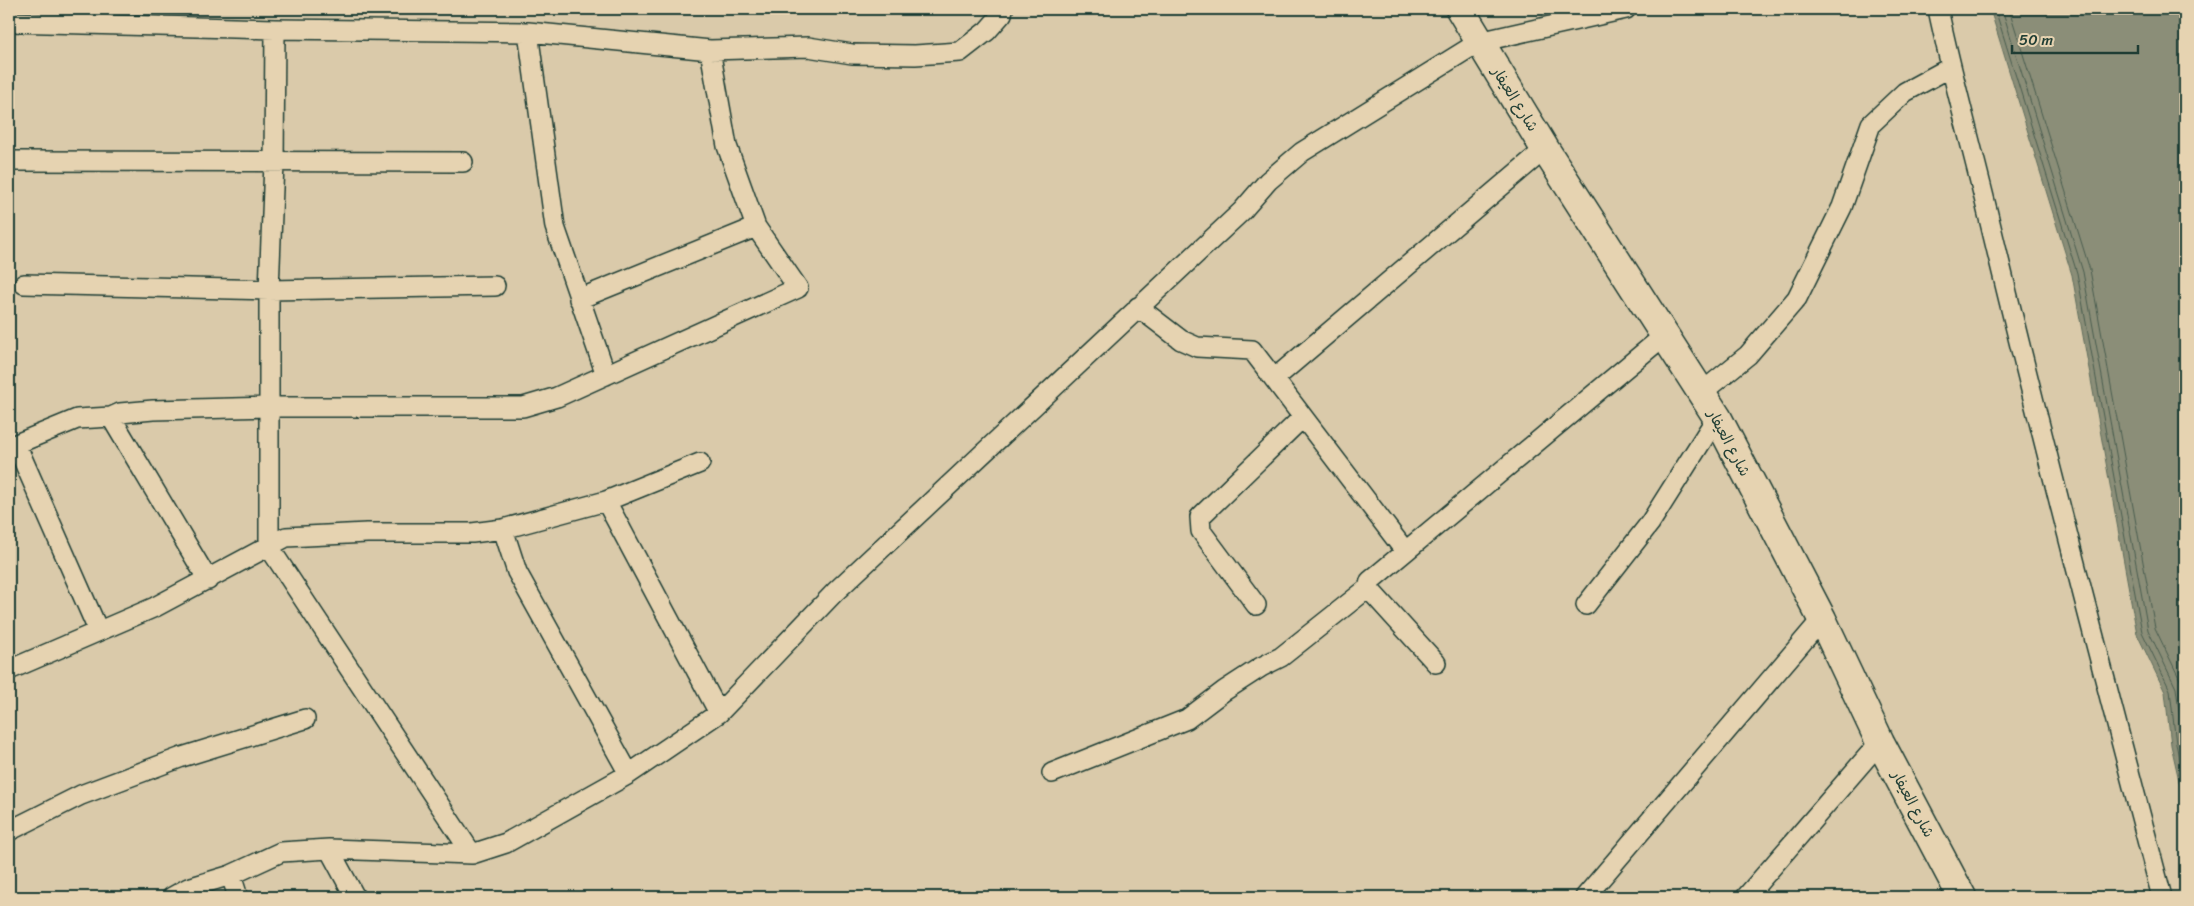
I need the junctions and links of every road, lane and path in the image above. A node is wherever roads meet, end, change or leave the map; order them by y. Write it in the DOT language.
graph roads {
  1 [pos="1003,9"];
  2 [pos="1460,9"];
  3 [pos="1626,9"];
  4 [pos="1938,9"];
  5 [pos="16,18"];
  6 [pos="275,29"];
  7 [pos="528,32"];
  8 [pos="1479,42"];
  9 [pos="710,50"];
  10 [pos="1951,67"];
  11 [pos="1545,149"];
  12 [pos="9,161"];
  13 [pos="463,162"];
  14 [pos="274,163"];
  15 [pos="756,227"];
  16 [pos="24,284"];
  17 [pos="494,286"];
  18 [pos="269,290"];
  19 [pos="579,299"];
  20 [pos="1138,307"];
  21 [pos="1665,335"];
  22 [pos="606,375"];
  23 [pos="1274,378"];
  24 [pos="1701,393"];
  25 [pos="269,407"];
  26 [pos="111,417"];
  27 [pos="1303,417"];
  28 [pos="1717,417"];
  29 [pos="13,445"];
  30 [pos="700,463"];
  31 [pos="606,501"];
  32 [pos="502,529"];
  33 [pos="269,547"];
  34 [pos="1405,551"];
  35 [pos="208,580"];
  36 [pos="1368,588"];
  37 [pos="1256,605"];
  38 [pos="1586,606"];
  39 [pos="1822,619"];
  40 [pos="98,630"];
  41 [pos="1436,663"];
  42 [pos="9,670"];
  43 [pos="719,713"];
  44 [pos="305,719"];
  45 [pos="1880,742"];
  46 [pos="1052,773"];
  47 [pos="629,774"];
  48 [pos="9,831"];
  49 [pos="329,849"];
  50 [pos="472,854"];
  51 [pos="231,874"];
  52 [pos="172,897"];
  53 [pos="238,897"];
  54 [pos="355,897"];
  55 [pos="1585,897"];
  56 [pos="1746,897"];
  57 [pos="1962,897"];
  58 [pos="2162,897"];
  1 -- 9 [label="street"];
  2 -- 8 [label="main road, شارع العيفار"];
  3 -- 8 [label="street"];
  4 -- 10 [label="street"];
  5 -- 6 [label="street"];
  6 -- 7 [label="street"];
  6 -- 14 [label="street"];
  7 -- 9 [label="street"];
  7 -- 19 [label="street"];
  8 -- 11 [label="main road, شارع العيفار"];
  8 -- 20 [label="street"];
  9 -- 15 [label="street"];
  10 -- 24 [label="street"];
  10 -- 58 [label="street"];
  11 -- 21 [label="main road, شارع العيفار"];
  11 -- 23 [label="street"];
  12 -- 14 [label="street"];
  13 -- 14 [label="street"];
  14 -- 18 [label="street"];
  15 -- 19 [label="street"];
  15 -- 22 [label="street"];
  16 -- 18 [label="street"];
  17 -- 18 [label="street"];
  18 -- 25 [label="street"];
  19 -- 22 [label="street"];
  20 -- 23 [label="street"];
  20 -- 43 [label="street"];
  21 -- 24 [label="main road, شارع العيفار"];
  21 -- 34 [label="street"];
  22 -- 25 [label="street"];
  23 -- 27 [label="street"];
  24 -- 28 [label="main road, شارع العيفار"];
  25 -- 26 [label="street"];
  25 -- 33 [label="street"];
  26 -- 29 [label="street"];
  26 -- 35 [label="street"];
  27 -- 34 [label="street"];
  27 -- 37 [label="street"];
  28 -- 38 [label="street"];
  28 -- 39 [label="main road, شارع العيفار"];
  29 -- 40 [label="street"];
  30 -- 31 [label="street"];
  31 -- 32 [label="street"];
  31 -- 43 [label="street"];
  32 -- 33 [label="street"];
  32 -- 47 [label="street"];
  33 -- 35 [label="street"];
  33 -- 50 [label="street"];
  34 -- 36 [label="street"];
  35 -- 40 [label="street"];
  36 -- 41 [label="street"];
  36 -- 46 [label="street"];
  39 -- 45 [label="main road, شارع العيفار"];
  39 -- 55 [label="street"];
  40 -- 42 [label="street"];
  43 -- 47 [label="street"];
  44 -- 48 [label="street"];
  45 -- 56 [label="street"];
  45 -- 57 [label="main road, شارع العيفار"];
  47 -- 50 [label="street"];
  49 -- 50 [label="street"];
  49 -- 51 [label="street"];
  49 -- 54 [label="street"];
  51 -- 52 [label="street"];
  51 -- 53 [label="street"];
}
